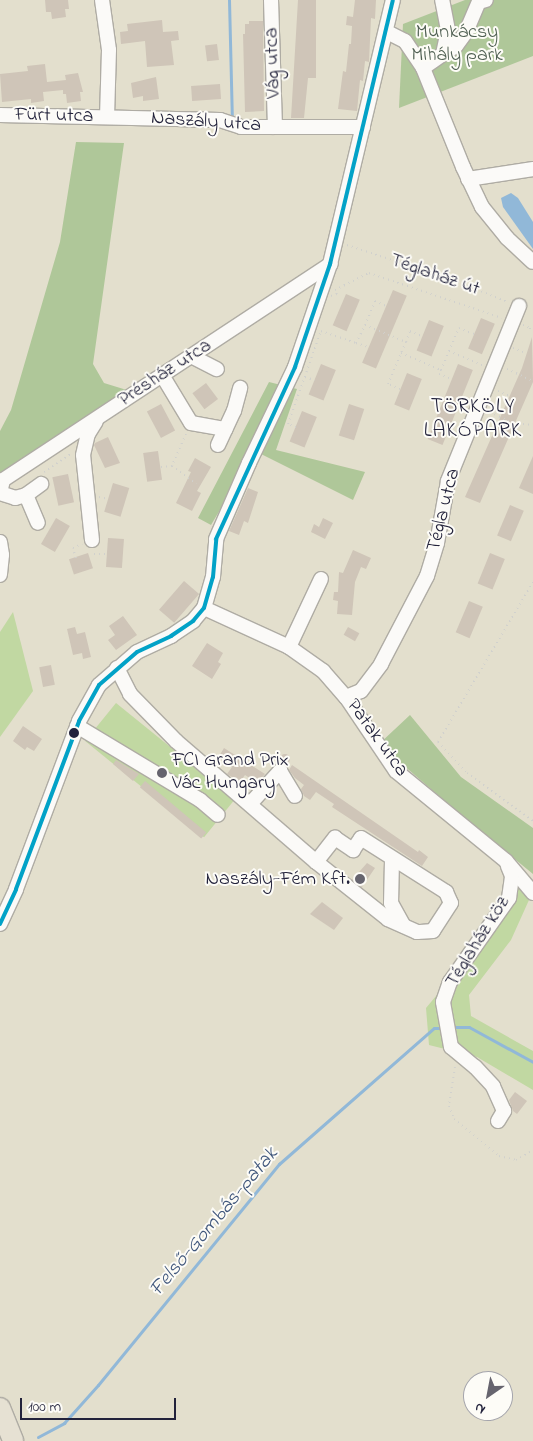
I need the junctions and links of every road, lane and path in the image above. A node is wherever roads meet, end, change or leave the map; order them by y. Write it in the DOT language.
graph roads {
  1 [pos="102,0"];
  2 [pos="271,0"];
  3 [pos="393,0"];
  4 [pos="442,0"];
  5 [pos="486,0"];
  6 [pos="387,32"];
  7 [pos="443,54"];
  8 [pos="423,68"];
  9 [pos="0,115"];
  10 [pos="107,117"];
  11 [pos="275,127"];
  12 [pos="363,127"];
  13 [pos="533,169"];
  14 [pos="468,179"];
  15 [pos="336,242"];
  16 [pos="533,262"];
  17 [pos="330,264"];
  18 [pos="329,297"];
  19 [pos="386,306"];
  20 [pos="519,306"];
  21 [pos="323,322"];
  22 [pos="513,322"];
  23 [pos="364,325"];
  24 [pos="530,330"];
  25 [pos="321,331"];
  26 [pos="474,334"];
  27 [pos="422,336"];
  28 [pos="406,342"];
  29 [pos="356,343"];
  30 [pos="368,347"];
  31 [pos="449,351"];
  32 [pos="401,353"];
  33 [pos="191,356"];
  34 [pos="495,367"];
  35 [pos="217,369"];
  36 [pos="441,370"];
  37 [pos="162,374"];
  38 [pos="306,377"];
  39 [pos="452,379"];
  40 [pos="315,380"];
  41 [pos="533,381"];
  42 [pos="240,388"];
  43 [pos="400,389"];
  44 [pos="478,407"];
  45 [pos="99,416"];
  46 [pos="191,423"];
  47 [pos="533,426"];
  48 [pos="296,427"];
  49 [pos="225,429"];
  50 [pos="218,445"];
  51 [pos="172,466"];
  52 [pos="161,467"];
  53 [pos="1,481"];
  54 [pos="41,484"];
  55 [pos="196,484"];
  56 [pos="26,495"];
  57 [pos="38,523"];
  58 [pos="0,542"];
  59 [pos="93,547"];
  60 [pos="107,554"];
  61 [pos="76,558"];
  62 [pos="0,575"];
  63 [pos="321,579"];
  64 [pos="533,582"];
  65 [pos="204,608"];
  66 [pos="289,647"];
  67 [pos="117,668"];
  68 [pos="346,697"];
  69 [pos="77,726"];
  70 [pos="295,796"];
  71 [pos="250,804"];
  72 [pos="218,815"];
  73 [pos="533,821"];
  74 [pos="392,860"];
  75 [pos="506,860"];
  76 [pos="316,862"];
  77 [pos="533,893"];
  78 [pos="0,924"];
  79 [pos="404,926"];
  80 [pos="451,1047"];
  81 [pos="498,1121"];
  82 [pos="533,1150"];
  83 [pos="0,1408"];
  84 [pos="14,1441"];
  1 -- 10 [label="street"];
  2 -- 11 [label="street, Vág utca"];
  3 -- 6 [label="street"];
  4 -- 7 [label="street"];
  5 -- 7 [label="street"];
  6 -- 8 [label="street"];
  6 -- 12 [label="street"];
  7 -- 8 [label="street"];
  8 -- 14 [label="street"];
  9 -- 10 [label="street, Fürt utca"];
  10 -- 11 [label="street, Naszály utca"];
  11 -- 12 [label="street, Naszály utca"];
  12 -- 15 [label="street"];
  13 -- 14 [label="street"];
  14 -- 16 [label="street"];
  15 -- 17 [label="street"];
  15 -- 20 [label="path, Téglaház út"];
  17 -- 33 [label="street, Présház utca"];
  17 -- 65 [label="street"];
  18 -- 22 [label="path"];
  19 -- 23 [label="path"];
  20 -- 22 [label="street, Tégla utca"];
  21 -- 25 [label="path"];
  22 -- 24 [label="path"];
  22 -- 34 [label="street, Tégla utca"];
  23 -- 28 [label="path"];
  23 -- 29 [label="path"];
  25 -- 29 [label="path"];
  25 -- 38 [label="path"];
  26 -- 31 [label="path"];
  27 -- 28 [label="path"];
  28 -- 32 [label="path"];
  29 -- 30 [label="path"];
  31 -- 34 [label="path"];
  31 -- 36 [label="path"];
  32 -- 36 [label="path"];
  32 -- 43 [label="path"];
  33 -- 35 [label="street"];
  33 -- 37 [label="street, Présház utca"];
  34 -- 41 [label="path"];
  34 -- 44 [label="street, Tégla utca"];
  36 -- 39 [label="path"];
  37 -- 45 [label="street, Présház utca"];
  37 -- 46 [label="street"];
  38 -- 40 [label="path"];
  38 -- 48 [label="path"];
  42 -- 49 [label="street"];
  44 -- 47 [label="path"];
  44 -- 68 [label="street, Tégla utca"];
  45 -- 53 [label="street, Présház utca"];
  45 -- 59 [label="street"];
  46 -- 49 [label="street"];
  46 -- 51 [label="path"];
  49 -- 50 [label="street"];
  51 -- 52 [label="path"];
  51 -- 55 [label="path"];
  53 -- 56 [label="street"];
  54 -- 56 [label="street"];
  56 -- 57 [label="street"];
  58 -- 62 [label="street"];
  59 -- 60 [label="path"];
  59 -- 61 [label="path"];
  63 -- 66 [label="street"];
  64 -- 73 [label="path"];
  65 -- 66 [label="street, Patak utca"];
  65 -- 67 [label="street"];
  66 -- 68 [label="street, Patak utca"];
  67 -- 69 [label="street"];
  67 -- 71 [label="street"];
  68 -- 75 [label="street, Patak utca"];
  69 -- 72 [label="street"];
  69 -- 78 [label="street"];
  70 -- 71 [label="street"];
  71 -- 76 [label="street"];
  74 -- 76 [label="street"];
  74 -- 79 [label="street"];
  74 -- 79 [label="street"];
  75 -- 77 [label="street, Patak utca"];
  75 -- 80 [label="street, Téglaház köz"];
  76 -- 79 [label="street"];
  80 -- 81 [label="street"];
  80 -- 82 [label="path"];
  83 -- 84 [label="highway"];
}
